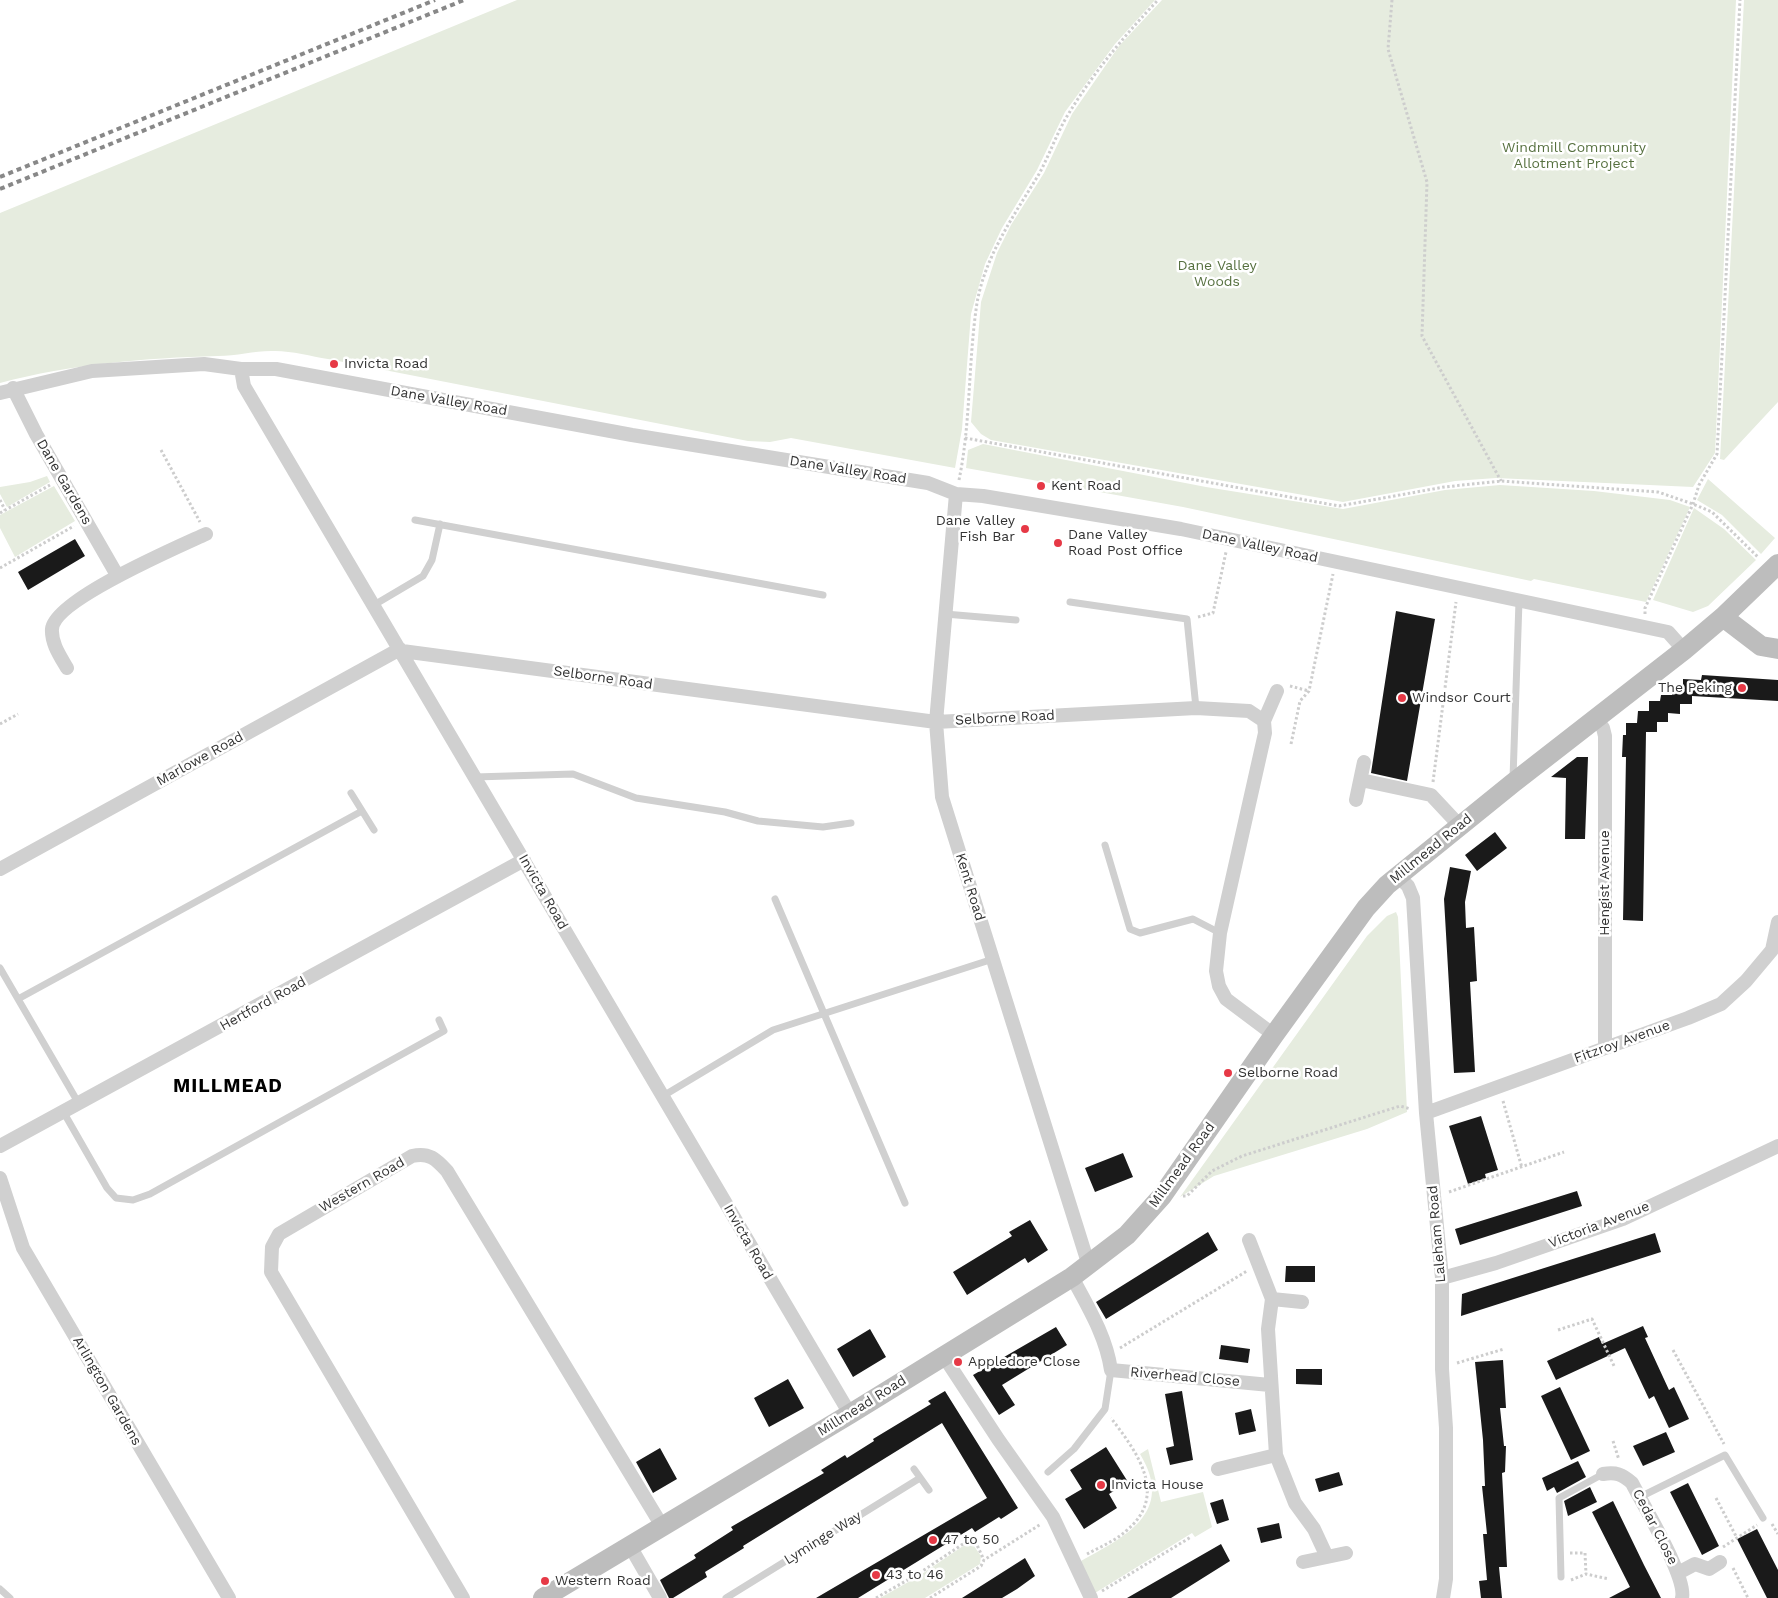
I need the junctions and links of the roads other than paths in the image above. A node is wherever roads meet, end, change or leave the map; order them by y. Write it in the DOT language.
graph roads {
  1 [pos="241,370"];
  2 [pos="6,391"];
  3 [pos="956,494"];
  4 [pos="415,520"];
  5 [pos="440,524"];
  6 [pos="206,534"];
  7 [pos="1775,567"];
  8 [pos="117,575"];
  9 [pos="823,595"];
  10 [pos="1519,601"];
  11 [pos="1070,602"];
  12 [pos="374,605"];
  13 [pos="945,614"];
  14 [pos="1723,617"];
  15 [pos="1016,620"];
  16 [pos="1778,648"];
  17 [pos="401,650"];
  18 [pos="1684,650"];
  19 [pos="67,668"];
  20 [pos="1279,688"];
  21 [pos="1196,708"];
  22 [pos="1597,720"];
  23 [pos="1264,721"];
  24 [pos="936,722"];
  25 [pos="1364,762"];
  26 [pos="475,777"];
  27 [pos="1361,780"];
  28 [pos="1513,782"];
  29 [pos="351,793"];
  30 [pos="1356,800"];
  31 [pos="362,811"];
  32 [pos="851,823"];
  33 [pos="1460,826"];
  34 [pos="374,830"];
  35 [pos="1104,845"];
  36 [pos="524,860"];
  37 [pos="0,869"];
  38 [pos="1397,875"];
  39 [pos="775,899"];
  40 [pos="1778,922"];
  41 [pos="1220,933"];
  42 [pos="993,959"];
  43 [pos="0,968"];
  44 [pos="18,999"];
  45 [pos="823,1014"];
  46 [pos="439,1020"];
  47 [pos="1274,1035"];
  48 [pos="1606,1048"];
  49 [pos="663,1096"];
  50 [pos="80,1105"];
  51 [pos="64,1113"];
  52 [pos="1426,1113"];
  53 [pos="0,1146"];
  54 [pos="1778,1146"];
  55 [pos="0,1178"];
  56 [pos="905,1203"];
  57 [pos="1249,1240"];
  58 [pos="1080,1272"];
  59 [pos="1442,1278"];
  60 [pos="1272,1299"];
  61 [pos="1302,1302"];
  62 [pos="943,1355"];
  63 [pos="1111,1370"];
  64 [pos="1270,1384"];
  65 [pos="850,1414"];
  66 [pos="1276,1455"];
  67 [pos="914,1469"];
  68 [pos="1218,1469"];
  69 [pos="1048,1472"];
  70 [pos="1603,1474"];
  71 [pos="920,1478"];
  72 [pos="929,1490"];
  73 [pos="1640,1497"];
  74 [pos="1763,1518"];
  75 [pos="662,1526"];
  76 [pos="630,1546"];
  77 [pos="1346,1553"];
  78 [pos="1327,1557"];
  79 [pos="1726,1561"];
  80 [pos="1303,1562"];
  81 [pos="1678,1574"];
  82 [pos="1561,1576"];
  83 [pos="0,1589"];
  84 [pos="10,1598"];
  85 [pos="229,1598"];
  86 [pos="463,1598"];
  87 [pos="542,1598"];
  88 [pos="660,1598"];
  89 [pos="726,1598"];
  90 [pos="1091,1598"];
  91 [pos="1443,1598"];
  92 [pos="1682,1598"];
  1 -- 2 [label="street, Dane Valley Road"];
  1 -- 3 [label="street, Dane Valley Road"];
  1 -- 12 [label="street, Invicta Road"];
  2 -- 8 [label="street, Dane Gardens"];
  3 -- 10 [label="street, Dane Valley Road"];
  3 -- 13 [label="street, Kent Road"];
  4 -- 5 [label="lane"];
  5 -- 9 [label="lane"];
  5 -- 12 [label="lane"];
  6 -- 8 [label="street"];
  7 -- 14 [label="main road, Millmead Road"];
  8 -- 19 [label="street"];
  10 -- 18 [label="street, Dane Valley Road"];
  10 -- 28 [label="lane"];
  11 -- 21 [label="lane"];
  12 -- 17 [label="street, Invicta Road"];
  13 -- 15 [label="lane"];
  13 -- 24 [label="street, Kent Road"];
  14 -- 16 [label="main road"];
  14 -- 18 [label="main road, Millmead Road"];
  17 -- 24 [label="street, Selborne Road"];
  17 -- 26 [label="street, Invicta Road"];
  17 -- 37 [label="street, Marlowe Road"];
  18 -- 22 [label="main road, Millmead Road"];
  20 -- 23 [label="street"];
  21 -- 23 [label="street, Selborne Road"];
  21 -- 24 [label="street, Selborne Road"];
  22 -- 28 [label="main road, Millmead Road"];
  22 -- 48 [label="street, Hengist Avenue"];
  23 -- 41 [label="street"];
  24 -- 42 [label="street, Kent Road"];
  25 -- 27 [label="street"];
  26 -- 32 [label="lane"];
  26 -- 36 [label="street, Invicta Road"];
  27 -- 30 [label="street"];
  27 -- 33 [label="street"];
  28 -- 33 [label="main road, Millmead Road"];
  29 -- 31 [label="lane"];
  31 -- 34 [label="lane"];
  31 -- 44 [label="lane"];
  33 -- 38 [label="main road, Millmead Road"];
  35 -- 41 [label="lane"];
  36 -- 49 [label="street, Invicta Road"];
  36 -- 50 [label="street, Hertford Road"];
  38 -- 47 [label="main road, Millmead Road"];
  38 -- 52 [label="street, Laleham Road"];
  39 -- 45 [label="lane"];
  40 -- 48 [label="street, Fitzroy Avenue"];
  41 -- 47 [label="street"];
  42 -- 45 [label="lane"];
  42 -- 58 [label="street, Kent Road"];
  43 -- 44 [label="lane"];
  44 -- 50 [label="lane"];
  45 -- 49 [label="lane"];
  45 -- 56 [label="lane"];
  46 -- 51 [label="lane"];
  47 -- 58 [label="main road, Millmead Road"];
  48 -- 52 [label="street, Fitzroy Avenue"];
  49 -- 65 [label="street, Invicta Road"];
  50 -- 51 [label="street, Hertford Road"];
  51 -- 53 [label="street, Hertford Road"];
  52 -- 59 [label="street, Laleham Road"];
  54 -- 59 [label="street, Victoria Avenue"];
  55 -- 85 [label="street, Arlington Gardens"];
  57 -- 60 [label="street"];
  58 -- 62 [label="main road, Millmead Road"];
  58 -- 63 [label="street, Riverhead Close"];
  59 -- 91 [label="street, Laleham Road"];
  60 -- 61 [label="street"];
  60 -- 64 [label="street"];
  62 -- 65 [label="main road, Millmead Road"];
  62 -- 90 [label="street"];
  63 -- 64 [label="street, Riverhead Close"];
  63 -- 69 [label="lane"];
  64 -- 66 [label="street"];
  65 -- 75 [label="main road, Millmead Road"];
  66 -- 68 [label="street"];
  66 -- 78 [label="street"];
  67 -- 71 [label="lane"];
  70 -- 73 [label="street, Cedar Close"];
  70 -- 82 [label="lane"];
  71 -- 72 [label="lane"];
  71 -- 89 [label="lane, Lyminge Way"];
  73 -- 74 [label="lane"];
  73 -- 81 [label="street, Cedar Close"];
  75 -- 76 [label="main road, Millmead Road"];
  75 -- 86 [label="street, Western Road"];
  76 -- 87 [label="main road, Millmead Road"];
  76 -- 88 [label="street"];
  77 -- 78 [label="street"];
  78 -- 80 [label="street"];
  79 -- 81 [label="street, Cedar Close"];
  81 -- 92 [label="street, Cedar Close"];
  83 -- 84 [label="lane"];
}
